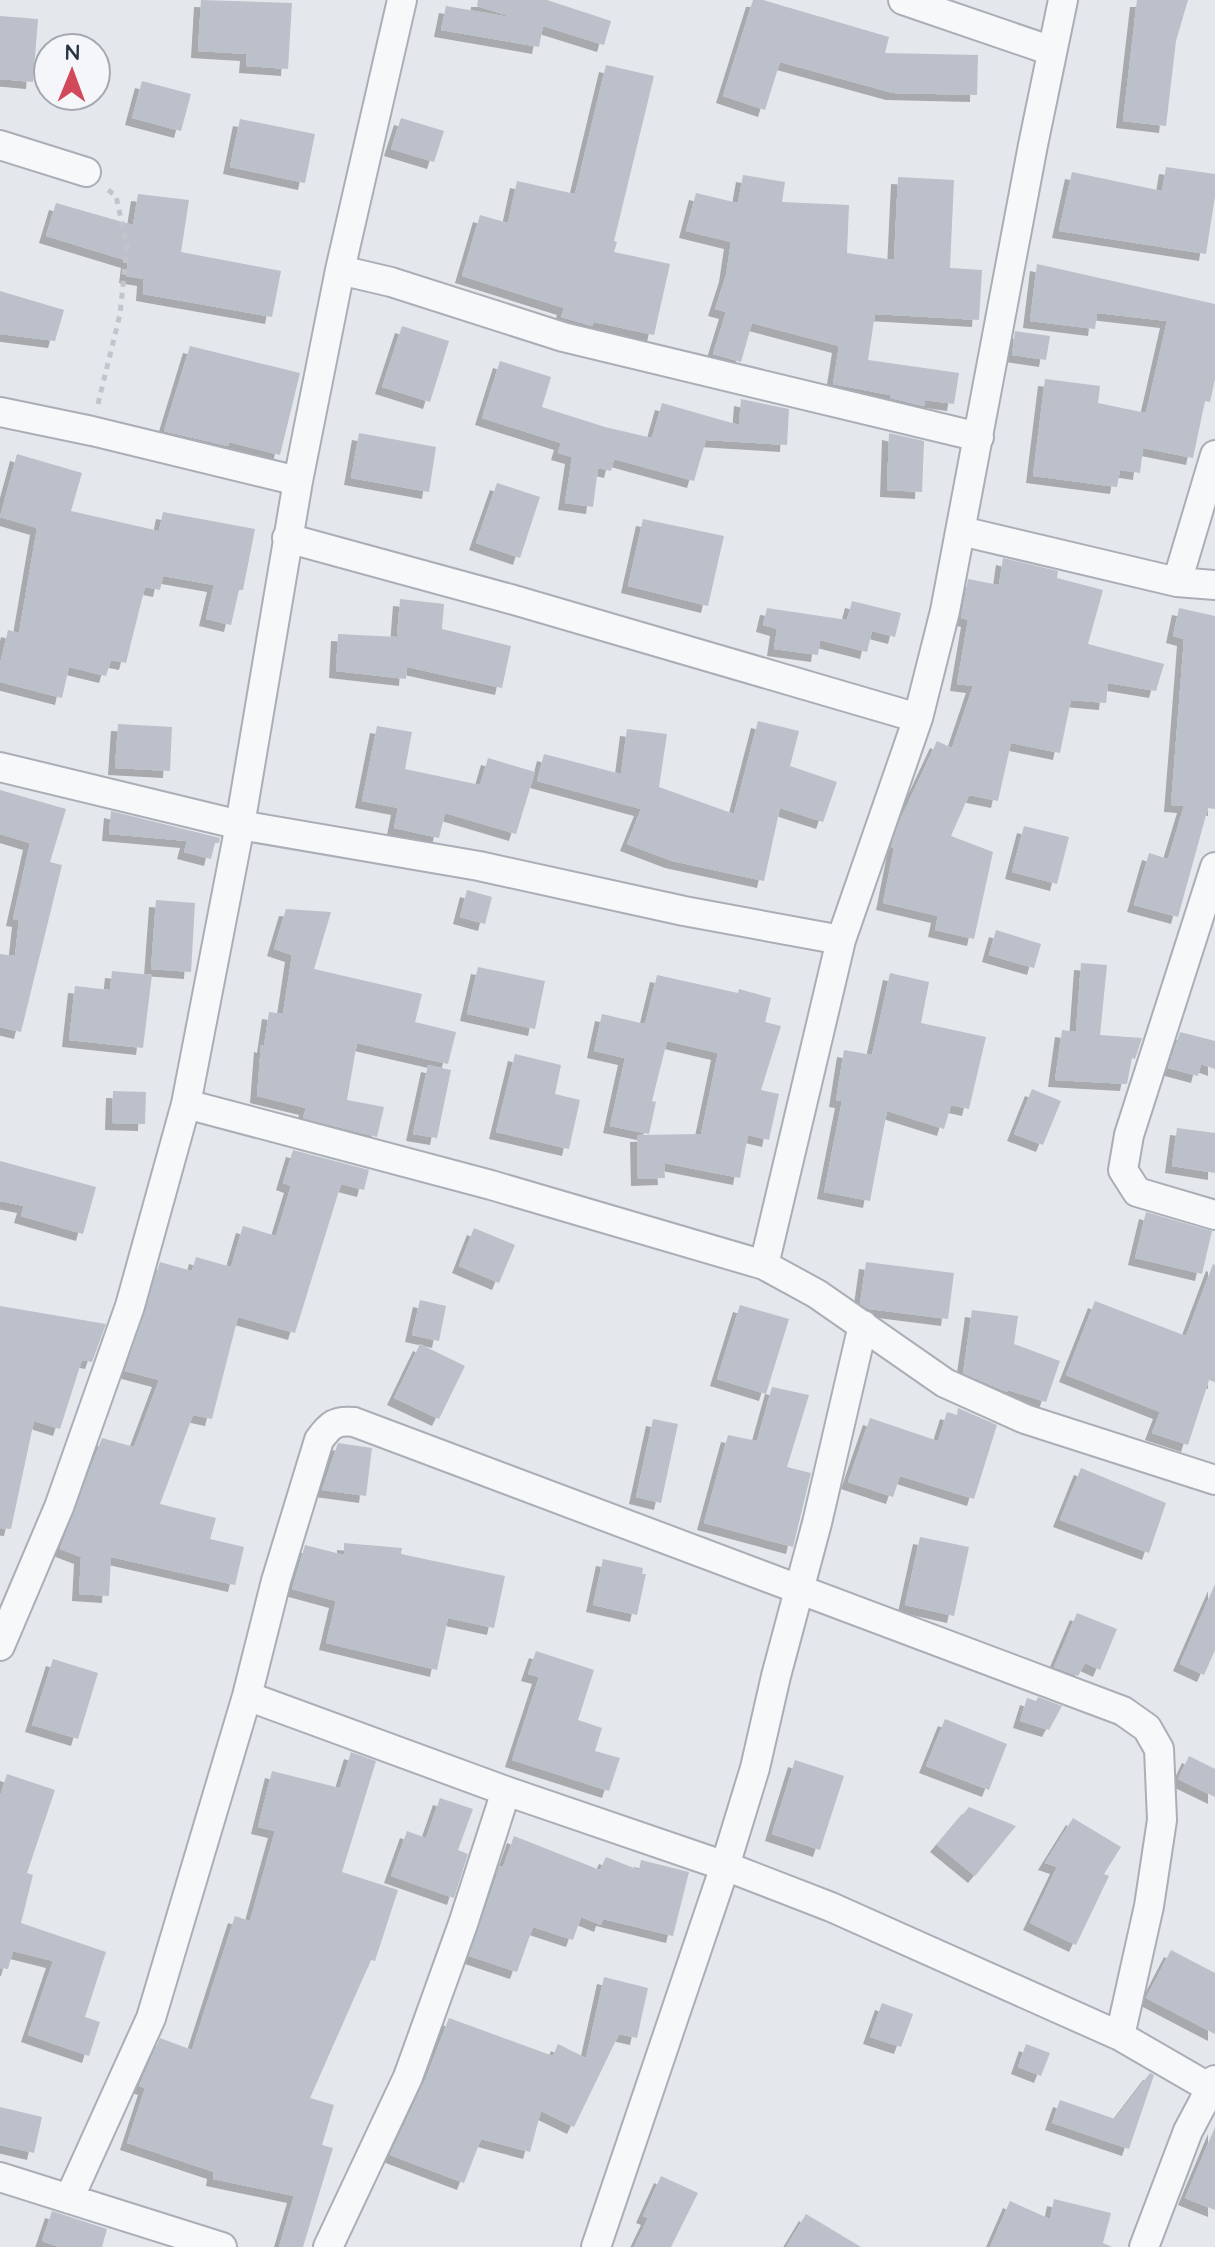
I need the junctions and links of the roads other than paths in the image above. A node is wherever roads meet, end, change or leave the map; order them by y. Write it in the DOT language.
graph roads {
  1 [pos="402,0"];
  2 [pos="903,0"];
  3 [pos="1063,0"];
  4 [pos="1052,51"];
  5 [pos="0,145"];
  6 [pos="86,172"];
  7 [pos="340,270"];
  8 [pos="0,412"];
  9 [pos="979,437"];
  10 [pos="1215,455"];
  11 [pos="298,481"];
  12 [pos="961,531"];
  13 [pos="287,538"];
  14 [pos="1177,582"];
  15 [pos="1215,585"];
  16 [pos="918,718"];
  17 [pos="0,767"];
  18 [pos="240,825"];
  19 [pos="1215,867"];
  20 [pos="841,940"];
  21 [pos="186,1104"];
  22 [pos="1215,1215"];
  23 [pos="764,1265"];
  24 [pos="863,1325"];
  25 [pos="1215,1480"];
  26 [pos="799,1589"];
  27 [pos="0,1646"];
  28 [pos="247,1696"];
  29 [pos="506,1791"];
  30 [pos="725,1866"];
  31 [pos="1120,2036"];
  32 [pos="1213,2087"];
  33 [pos="0,2177"];
  34 [pos="69,2199"];
  35 [pos="222,2247"];
  36 [pos="328,2247"];
  37 [pos="596,2247"];
  38 [pos="1144,2247"];
  1 -- 7 [label="street"];
  2 -- 4 [label="street"];
  3 -- 4 [label="street"];
  4 -- 9 [label="street"];
  5 -- 6 [label="street"];
  7 -- 9 [label="street"];
  7 -- 11 [label="street"];
  8 -- 11 [label="street"];
  9 -- 12 [label="street"];
  10 -- 14 [label="street"];
  11 -- 13 [label="street"];
  12 -- 14 [label="street"];
  12 -- 16 [label="street"];
  13 -- 16 [label="street"];
  13 -- 18 [label="street"];
  14 -- 15 [label="street"];
  16 -- 20 [label="street"];
  17 -- 18 [label="street"];
  18 -- 20 [label="street"];
  18 -- 21 [label="street"];
  19 -- 22 [label="street"];
  20 -- 23 [label="street"];
  21 -- 23 [label="street"];
  21 -- 27 [label="street"];
  23 -- 24 [label="street"];
  24 -- 25 [label="street"];
  24 -- 26 [label="street"];
  26 -- 28 [label="street"];
  26 -- 30 [label="street"];
  26 -- 31 [label="street"];
  28 -- 29 [label="street"];
  28 -- 34 [label="street"];
  29 -- 30 [label="street"];
  29 -- 36 [label="street"];
  30 -- 31 [label="street"];
  30 -- 37 [label="street"];
  31 -- 32 [label="street"];
  32 -- 38 [label="street"];
  33 -- 34 [label="street"];
  34 -- 35 [label="street"];
}
